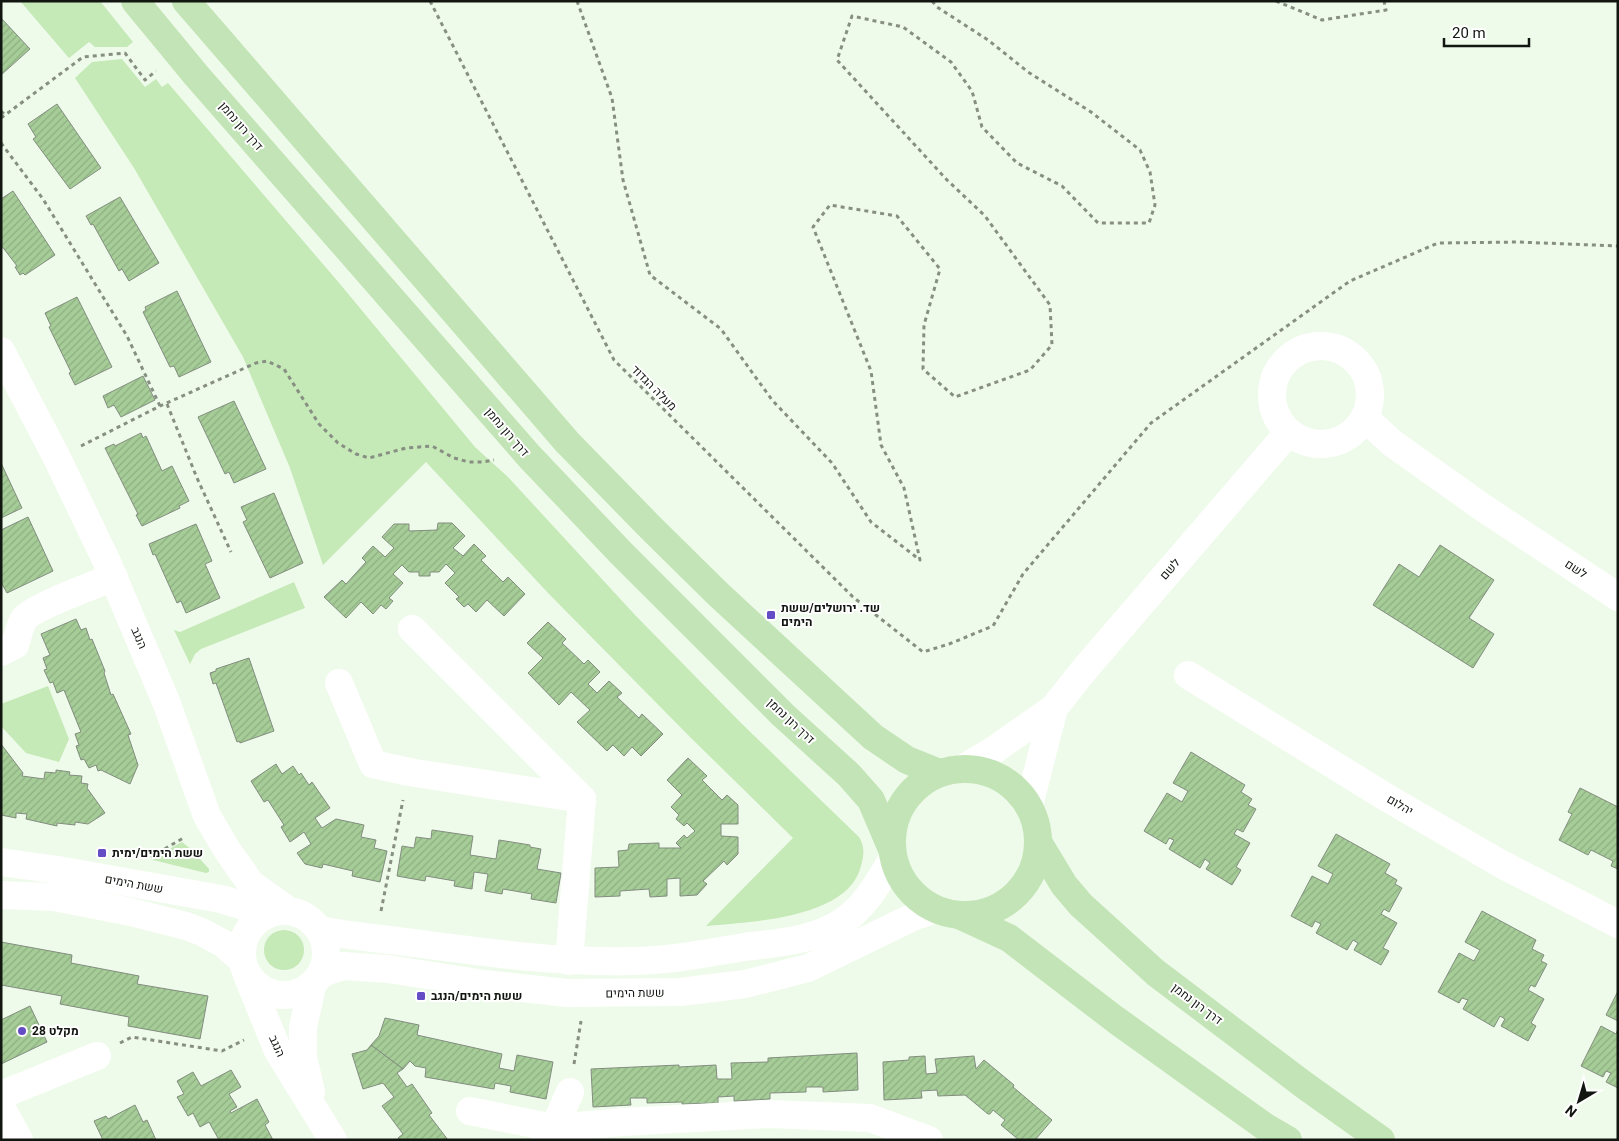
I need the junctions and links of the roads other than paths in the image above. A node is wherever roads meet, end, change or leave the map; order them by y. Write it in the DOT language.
graph roads {
  1 [pos="135,1"];
  2 [pos="186,1"];
  3 [pos="1,351"];
  4 [pos="1365,418"];
  5 [pos="1288,433"];
  6 [pos="114,577"];
  7 [pos="1618,597"];
  8 [pos="412,629"];
  9 [pos="1,652"];
  10 [pos="1188,675"];
  11 [pos="339,683"];
  12 [pos="1053,713"];
  13 [pos="964,768"];
  14 [pos="937,772"];
  15 [pos="582,799"];
  16 [pos="1028,805"];
  17 [pos="1038,842"];
  18 [pos="892,852"];
  19 [pos="1,862"];
  20 [pos="1,894"];
  21 [pos="947,912"];
  22 [pos="277,913"];
  23 [pos="1618,924"];
  24 [pos="320,930"];
  25 [pos="569,961"];
  26 [pos="244,967"];
  27 [pos="317,980"];
  28 [pos="97,1056"];
  29 [pos="570,1092"];
  30 [pos="1,1095"];
  31 [pos="1,1107"];
  32 [pos="470,1111"];
  33 [pos="315,1113"];
  34 [pos="549,1134"];
  35 [pos="19,1140"];
  36 [pos="333,1140"];
  37 [pos="930,1140"];
  38 [pos="1288,1140"];
  39 [pos="1381,1140"];
  1 -- 18 [label="main road, דרך רון נחמן"];
  2 -- 14 [label="main road"];
  3 -- 6 [label="street, הנגב"];
  4 -- 5 [label="street"];
  4 -- 5 [label="street"];
  4 -- 7 [label="street, לשם"];
  5 -- 12 [label="street, לשם"];
  6 -- 9 [label="street"];
  6 -- 22 [label="street, הנגב"];
  8 -- 15 [label="street"];
  10 -- 23 [label="street, יהלום"];
  11 -- 15 [label="street"];
  12 -- 13 [label="street, לשם"];
  12 -- 16 [label="street, לשם"];
  13 -- 14 [label="main road"];
  13 -- 16 [label="main road"];
  14 -- 18 [label="main road"];
  15 -- 25 [label="street"];
  16 -- 17 [label="main road"];
  17 -- 21 [label="main road"];
  17 -- 39 [label="main road, דרך רון נחמן"];
  18 -- 21 [label="main road"];
  18 -- 25 [label="street"];
  19 -- 22 [label="street, ששת הימים"];
  20 -- 26 [label="street"];
  21 -- 27 [label="street, ששת הימים"];
  21 -- 38 [label="main road"];
  22 -- 24 [label="street"];
  22 -- 26 [label="street"];
  24 -- 25 [label="street"];
  24 -- 27 [label="street"];
  26 -- 27 [label="street"];
  26 -- 33 [label="street, הנגב"];
  27 -- 33 [label="street, הנגב"];
  28 -- 30 [label="street"];
  29 -- 34 [label="street"];
  31 -- 35 [label="street"];
  32 -- 34 [label="street"];
  33 -- 36 [label="street, הנגב"];
  34 -- 37 [label="street"];
}
